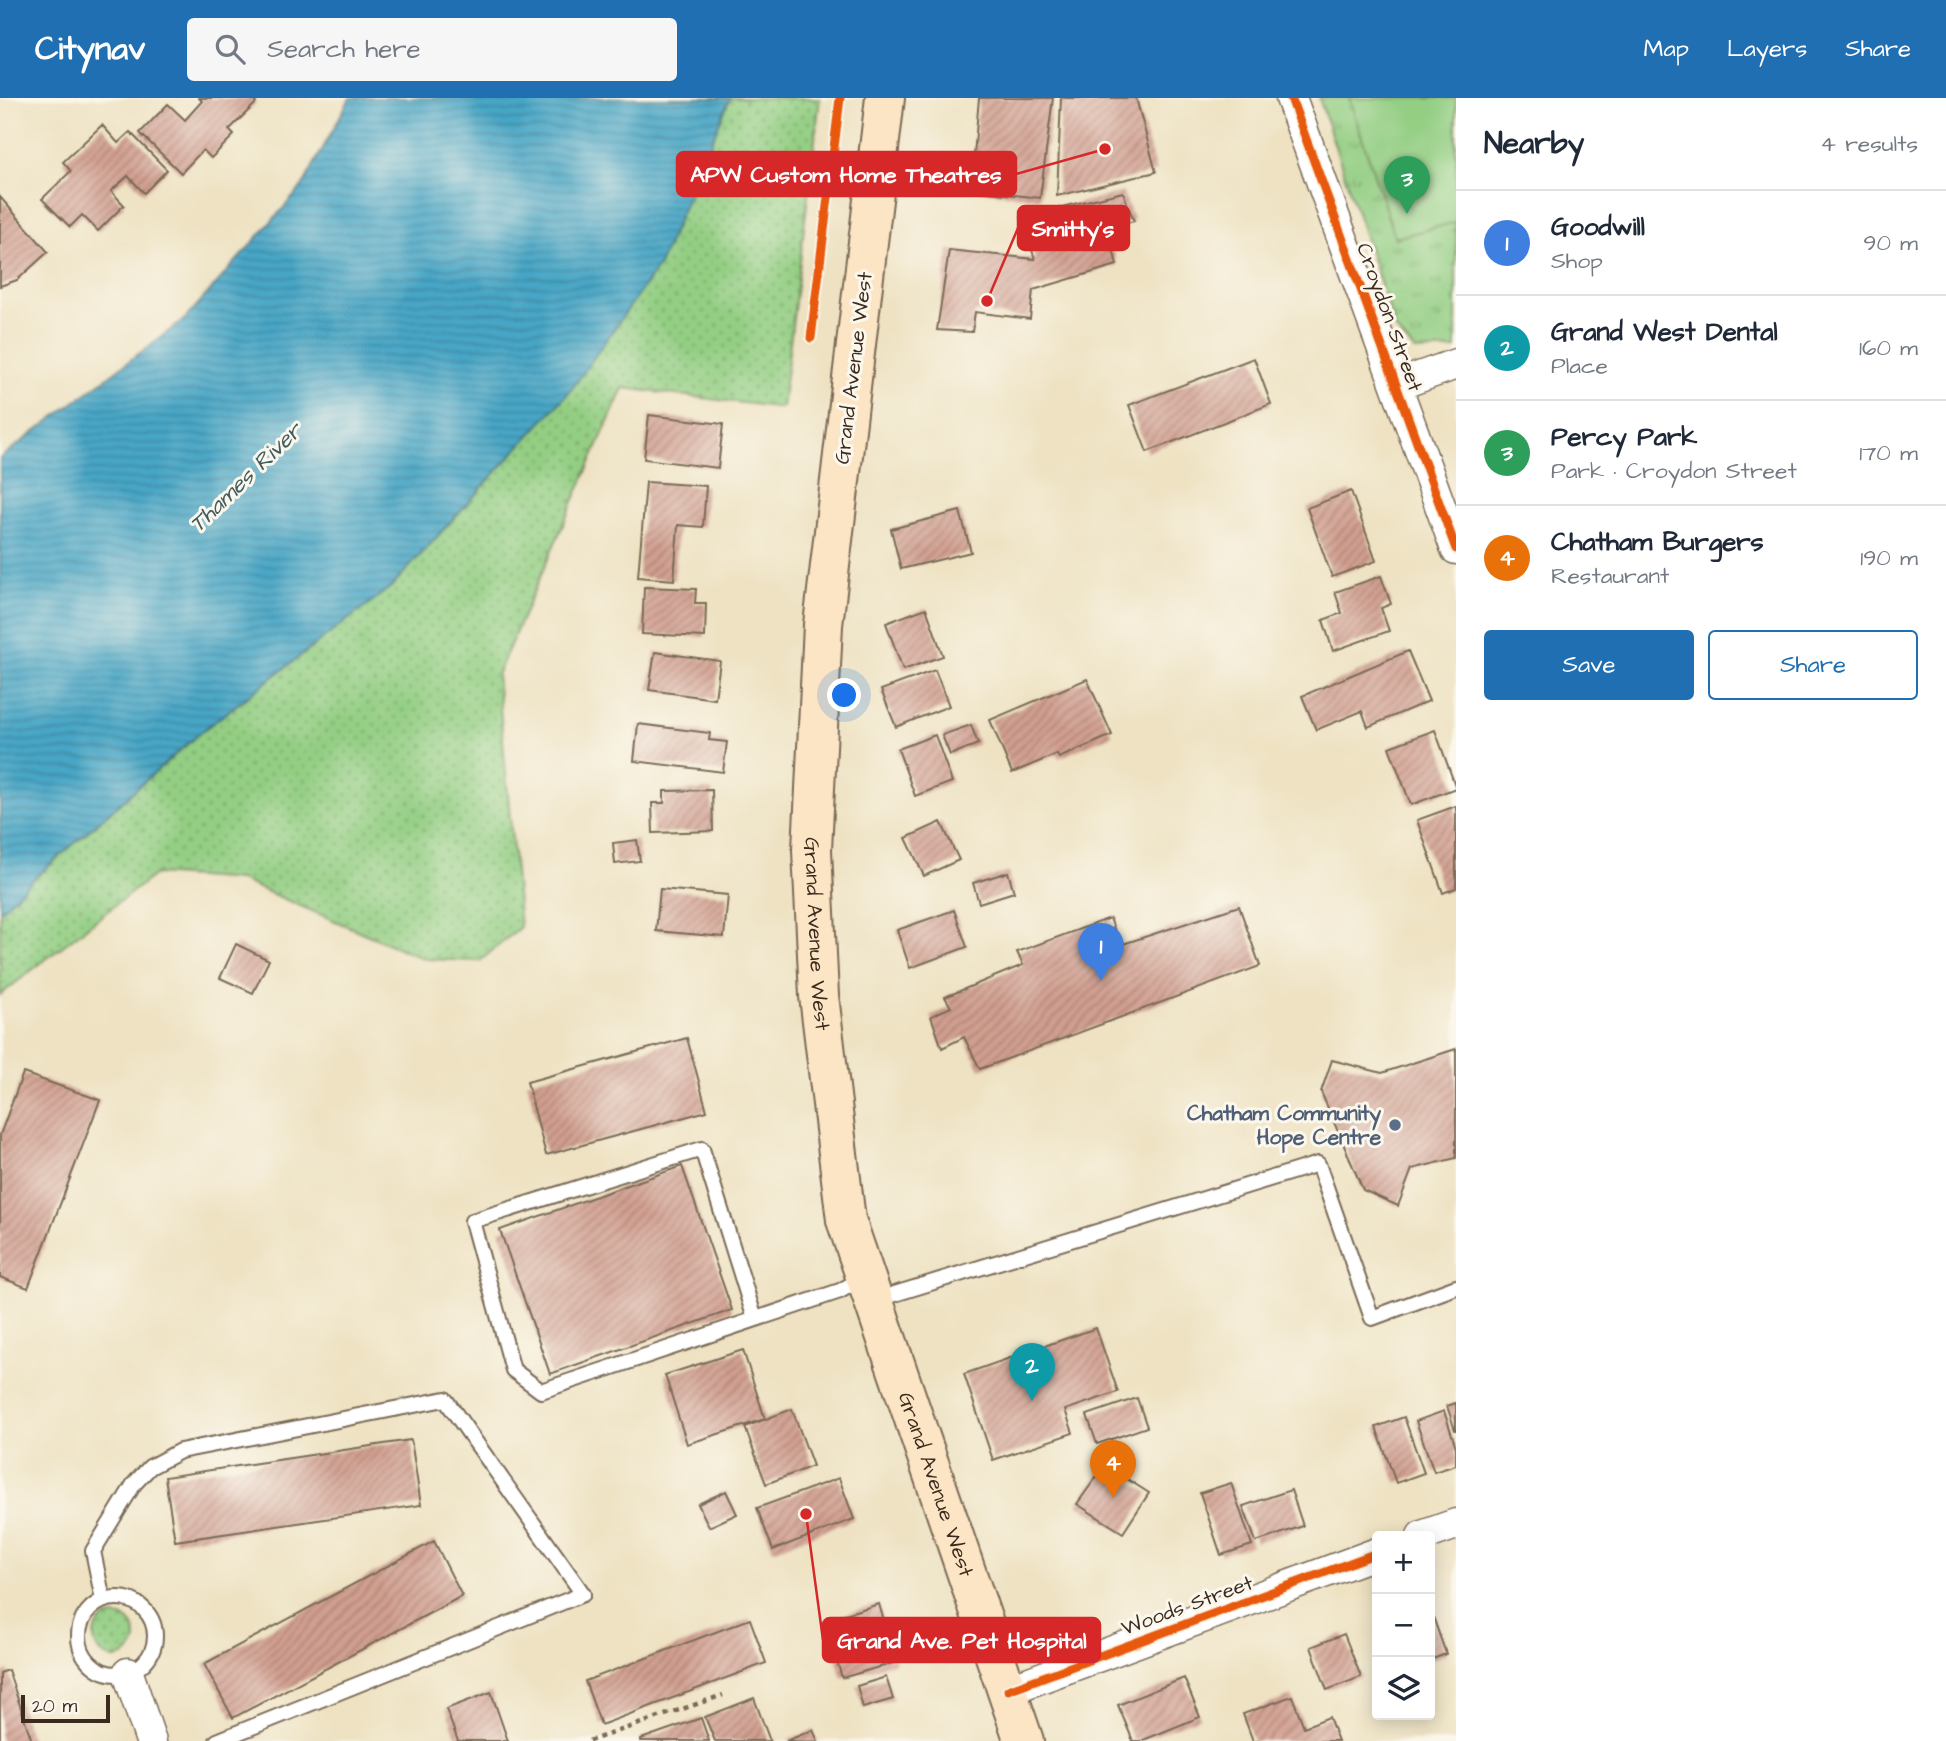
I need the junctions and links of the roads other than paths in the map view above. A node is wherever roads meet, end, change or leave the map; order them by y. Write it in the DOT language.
graph roads {
  1 [pos="885,98"];
  2 [pos="1290,98"];
  3 [pos="1456,364"];
  4 [pos="1397,385"];
  5 [pos="1456,548"];
  6 [pos="1456,1287"];
  7 [pos="870,1289"];
  8 [pos="755,1319"];
  9 [pos="1456,1524"];
  10 [pos="1435,1531"];
  11 [pos="1372,1555"];
  12 [pos="103,1600"];
  13 [pos="128,1673"];
  14 [pos="1008,1690"];
  15 [pos="151,1741"];
  16 [pos="217,1741"];
  17 [pos="1024,1741"];
  1 -- 7 [label="main road, Grand Avenue West"];
  2 -- 4 [label="street, Croydon Street"];
  3 -- 4 [label="street"];
  4 -- 5 [label="street, Croydon Street"];
  6 -- 7 [label="lane"];
  7 -- 8 [label="lane"];
  7 -- 14 [label="main road, Grand Avenue West"];
  8 -- 8 [label="lane"];
  9 -- 10 [label="street"];
  11 -- 14 [label="street, Woods Street"];
  12 -- 13 [label="lane"];
  12 -- 13 [label="lane"];
  12 -- 16 [label="lane"];
  13 -- 15 [label="street"];
  14 -- 17 [label="main road, Grand Avenue West"];
}
